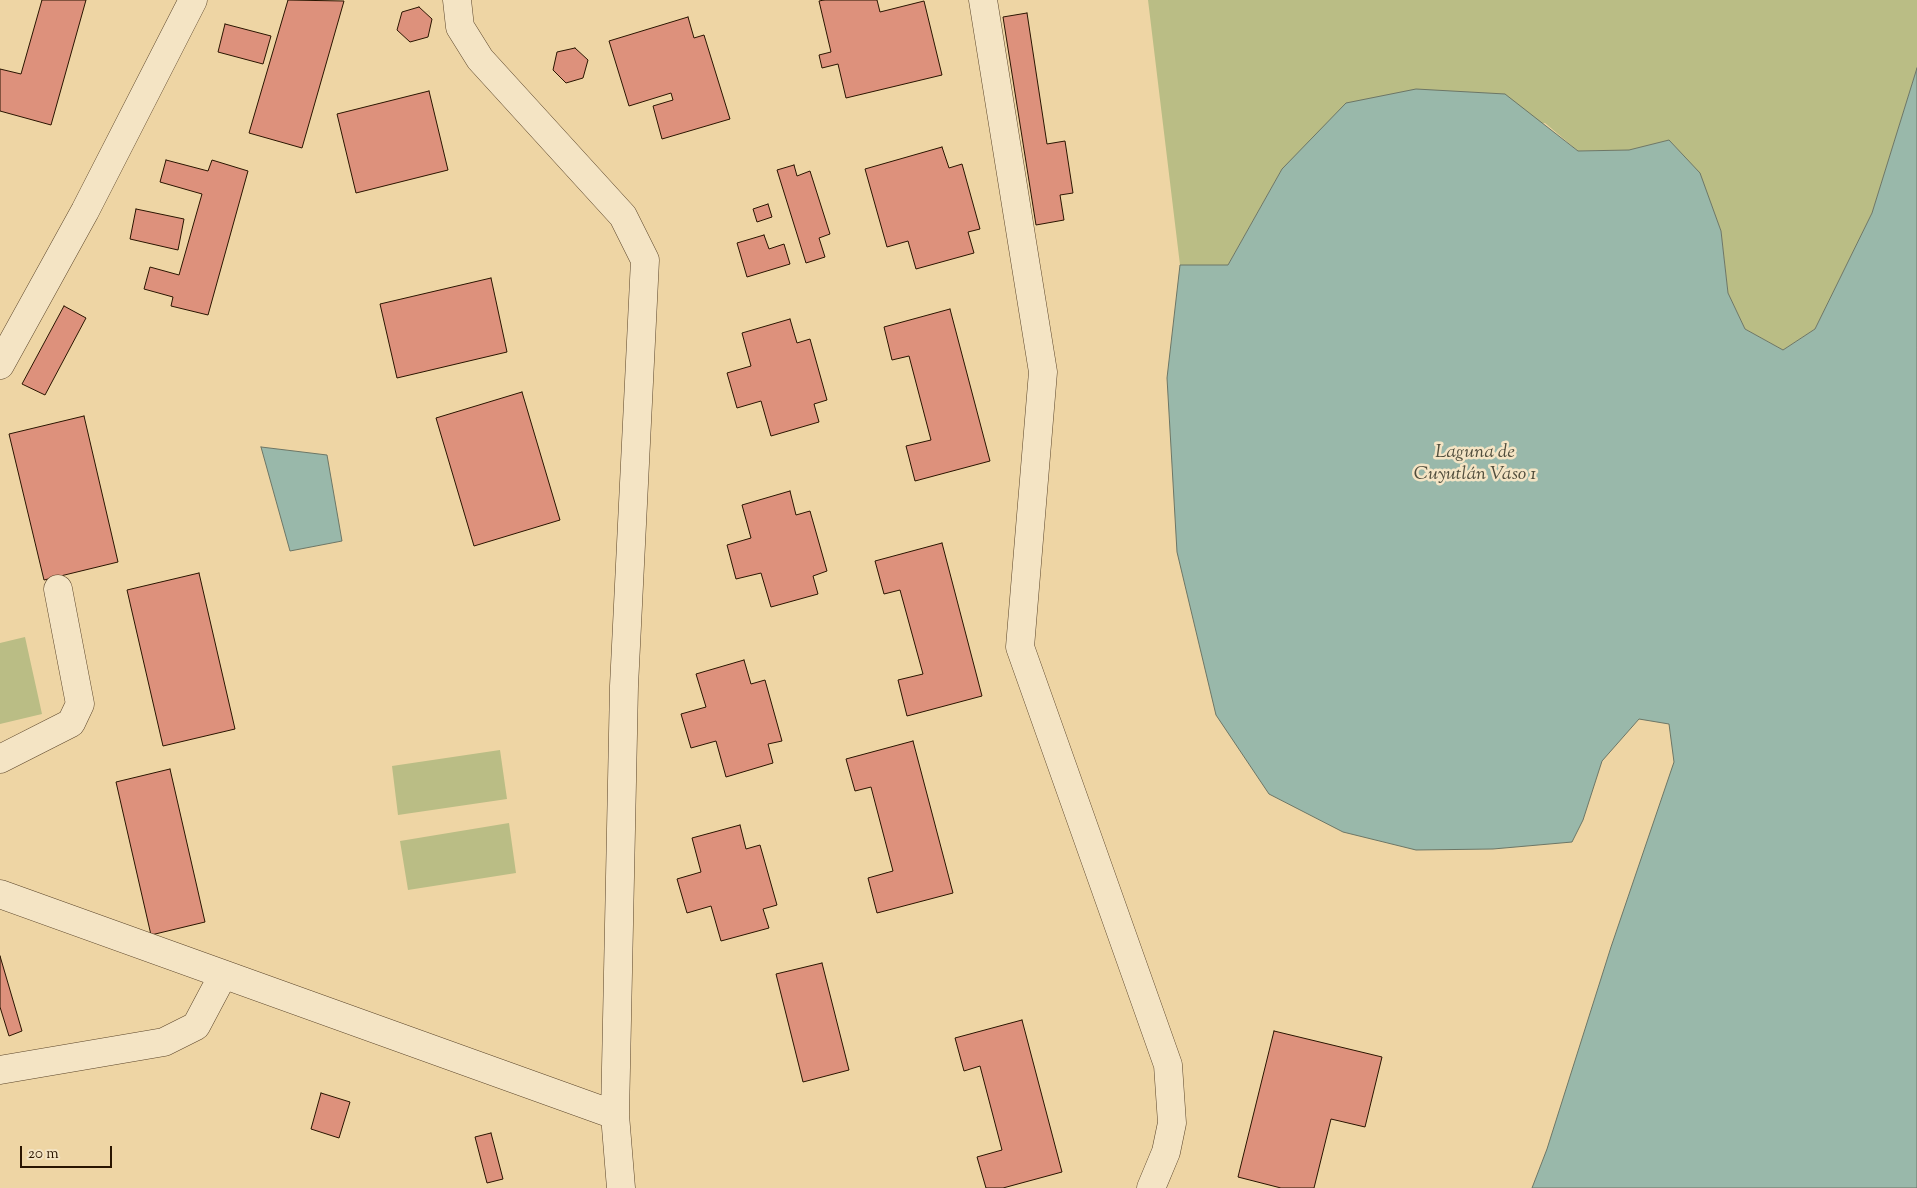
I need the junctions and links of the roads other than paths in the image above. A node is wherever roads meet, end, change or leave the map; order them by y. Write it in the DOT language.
graph roads {
  1 [pos="193,0"];
  2 [pos="457,0"];
  3 [pos="983,0"];
  4 [pos="0,365"];
  5 [pos="58,589"];
  6 [pos="0,759"];
  7 [pos="0,894"];
  8 [pos="223,975"];
  9 [pos="0,1070"];
  10 [pos="615,1115"];
  11 [pos="621,1188"];
  12 [pos="1152,1188"];
  1 -- 4 [label="street"];
  2 -- 10 [label="street"];
  3 -- 12 [label="street"];
  5 -- 6 [label="street"];
  7 -- 8 [label="street"];
  8 -- 9 [label="street"];
  8 -- 10 [label="street"];
  10 -- 11 [label="street"];
}
